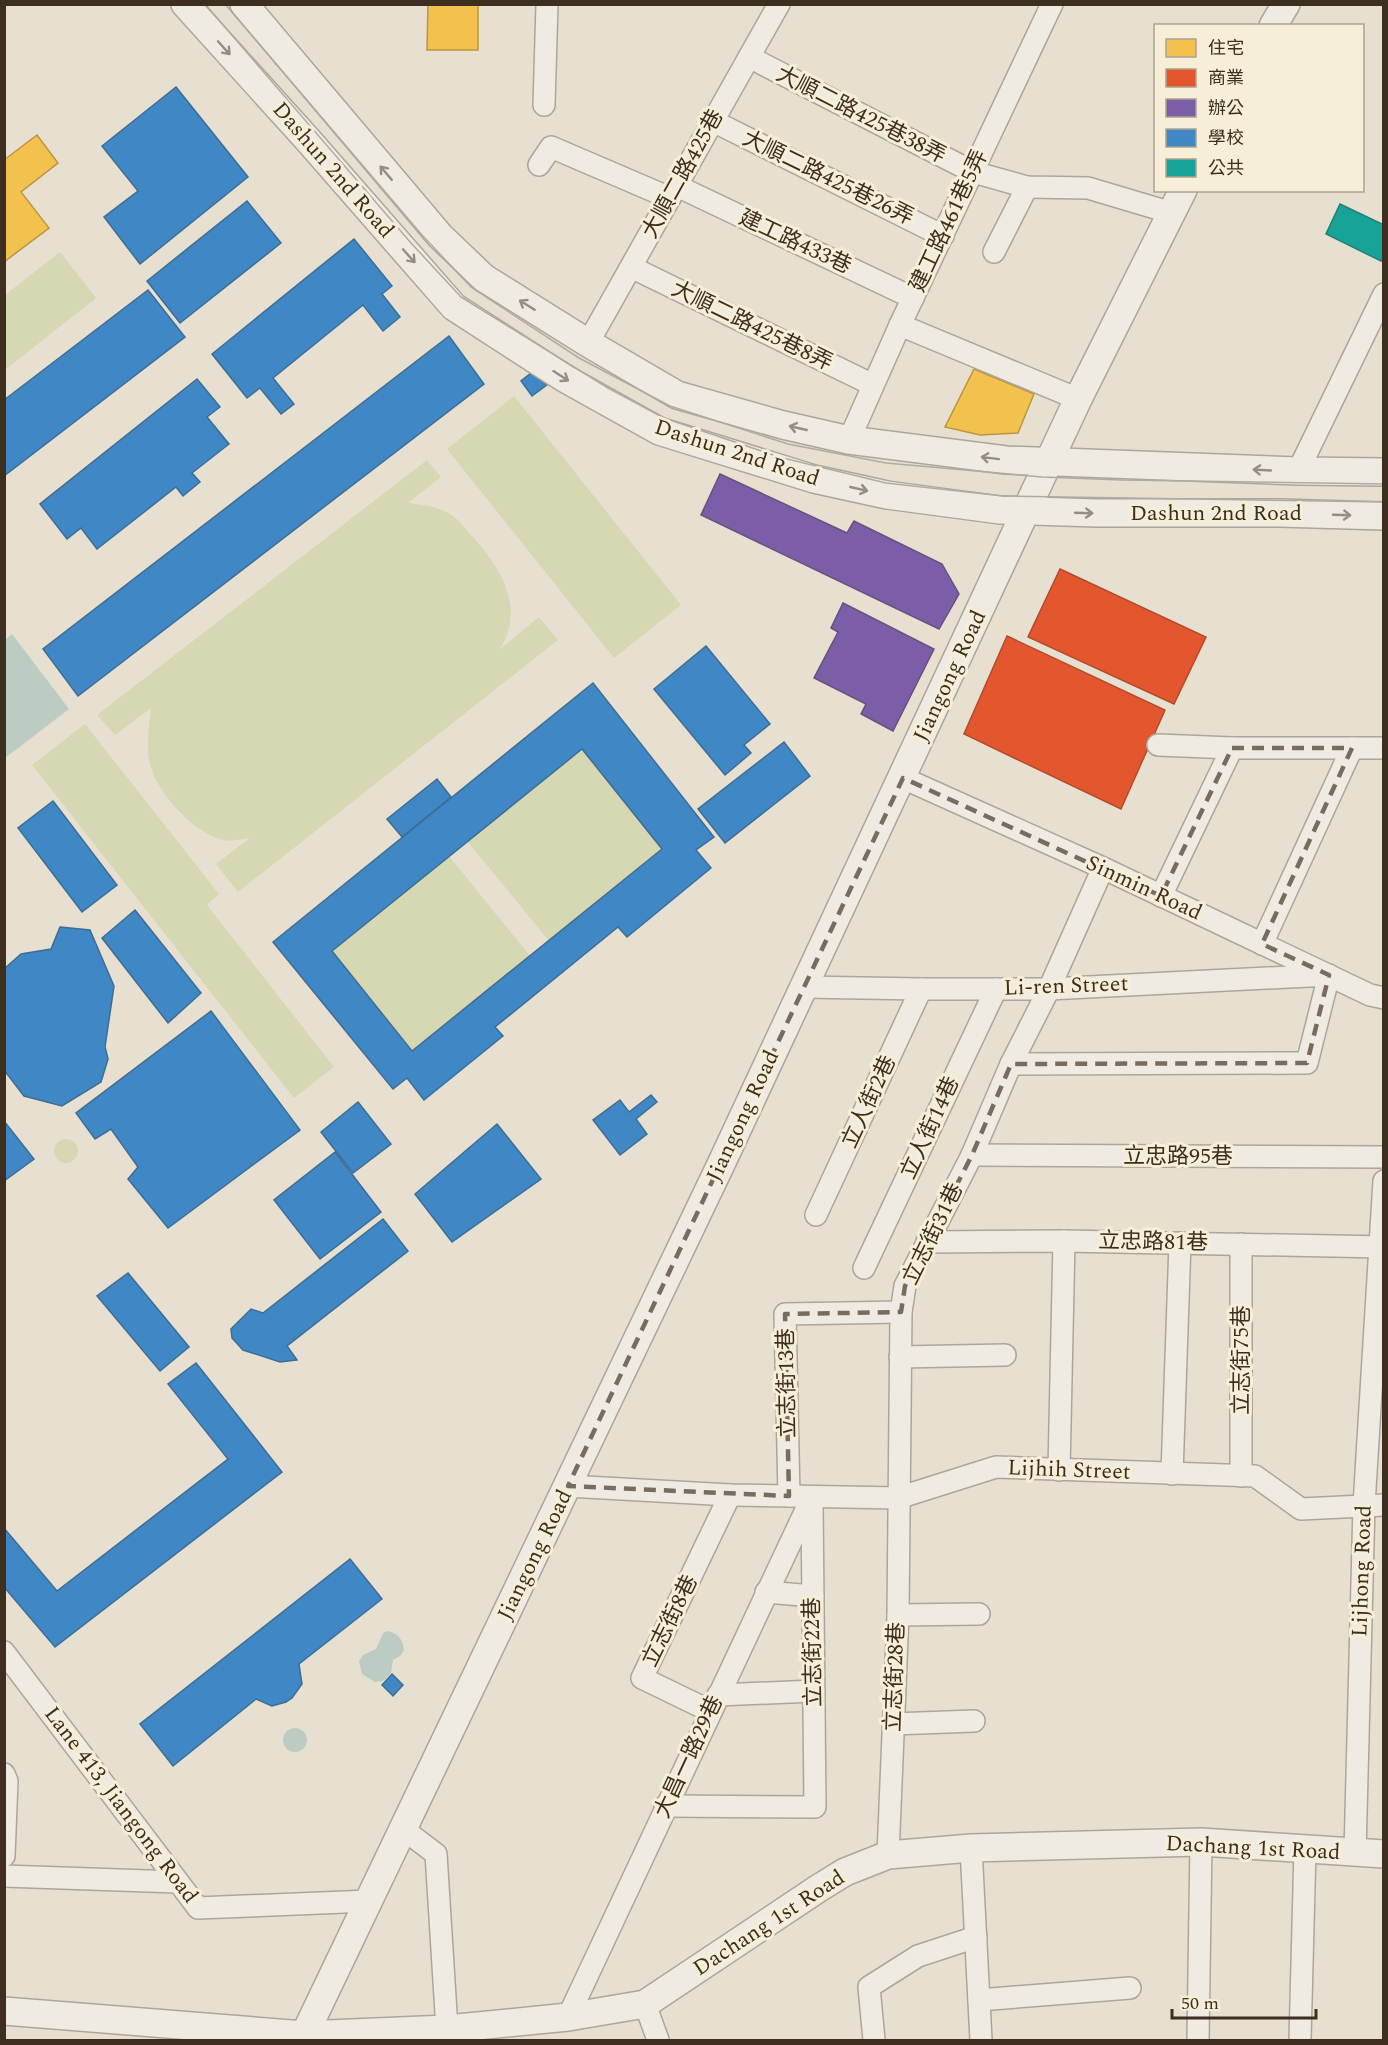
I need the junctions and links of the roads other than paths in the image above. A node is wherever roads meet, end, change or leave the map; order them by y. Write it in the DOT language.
graph roads {
  1 [pos="185,4"];
  2 [pos="244,4"];
  3 [pos="547,4"];
  4 [pos="779,4"];
  5 [pos="1052,4"];
  6 [pos="1286,4"];
  7 [pos="1274,24"];
  8 [pos="749,57"];
  9 [pos="544,105"];
  10 [pos="713,121"];
  11 [pos="539,165"];
  12 [pos="973,172"];
  13 [pos="1027,187"];
  14 [pos="673,192"];
  15 [pos="1178,202"];
  16 [pos="943,236"];
  17 [pos="994,252"];
  18 [pos="632,267"];
  19 [pos="1383,294"];
  20 [pos="913,298"];
  21 [pos="900,325"];
  22 [pos="588,343"];
  23 [pos="873,385"];
  24 [pos="1078,399"];
  25 [pos="849,440"];
  26 [pos="1049,463"];
  27 [pos="1298,471"];
  28 [pos="1383,472"];
  29 [pos="1026,511"];
  30 [pos="1383,516"];
  31 [pos="1158,745"];
  32 [pos="1232,748"];
  33 [pos="1352,748"];
  34 [pos="1383,748"];
  35 [pos="903,778"];
  36 [pos="1103,868"];
  37 [pos="1161,896"];
  38 [pos="1262,944"];
  39 [pos="1329,975"];
  40 [pos="803,987"];
  41 [pos="1049,988"];
  42 [pos="921,989"];
  43 [pos="996,989"];
  44 [pos="1383,998"];
  45 [pos="1011,1064"];
  46 [pos="972,1155"];
  47 [pos="1383,1158"];
  48 [pos="1383,1181"];
  49 [pos="816,1215"];
  50 [pos="1064,1241"];
  51 [pos="927,1242"];
  52 [pos="1180,1243"];
  53 [pos="1241,1244"];
  54 [pos="1381,1247"];
  55 [pos="864,1268"];
  56 [pos="901,1312"];
  57 [pos="1005,1355"];
  58 [pos="900,1357"];
  59 [pos="1059,1470"];
  60 [pos="1172,1474"];
  61 [pos="1241,1476"];
  62 [pos="568,1486"];
  63 [pos="730,1495"];
  64 [pos="789,1496"];
  65 [pos="812,1497"];
  66 [pos="898,1498"];
  67 [pos="1374,1505"];
  68 [pos="766,1592"];
  69 [pos="813,1596"];
  70 [pos="979,1614"];
  71 [pos="898,1615"];
  72 [pos="4,1652"];
  73 [pos="814,1692"];
  74 [pos="714,1703"];
  75 [pos="974,1721"];
  76 [pos="893,1724"];
  77 [pos="4,1774"];
  78 [pos="665,1806"];
  79 [pos="403,1830"];
  80 [pos="1201,1842"];
  81 [pos="971,1848"];
  82 [pos="1305,1849"];
  83 [pos="1354,1853"];
  84 [pos="1383,1854"];
  85 [pos="888,1855"];
  86 [pos="4,1856"];
  87 [pos="4,1876"];
  88 [pos="177,1882"];
  89 [pos="369,1900"];
  90 [pos="976,1937"];
  91 [pos="1130,1988"];
  92 [pos="979,2000"];
  93 [pos="645,2004"];
  94 [pos="4,2011"];
  95 [pos="568,2017"];
  96 [pos="447,2035"];
  97 [pos="303,2038"];
  98 [pos="658,2040"];
  99 [pos="874,2040"];
  100 [pos="981,2040"];
  101 [pos="1198,2040"];
  102 [pos="1300,2040"];
  1 -- 29 [label="street, Dashun 2nd Road, one-way"];
  22 -- 2 [label="street, Dashun 2nd Road, one-way"];
  3 -- 9 [label="street"];
  4 -- 8 [label="street, 大順二路425巷"];
  5 -- 12 [label="street, 建工路461巷5弄"];
  6 -- 7 [label="street"];
  8 -- 10 [label="street, 大順二路425巷"];
  8 -- 12 [label="street, 大順二路425巷38弄"];
  10 -- 14 [label="street, 大順二路425巷"];
  10 -- 16 [label="street, 大順二路425巷26弄"];
  11 -- 14 [label="street, 建工路433巷"];
  12 -- 13 [label="street, 大順二路425巷38弄"];
  12 -- 16 [label="street, 建工路461巷5弄"];
  13 -- 15 [label="street, 大順二路425巷38弄"];
  13 -- 17 [label="street"];
  14 -- 18 [label="street, 大順二路425巷"];
  14 -- 20 [label="street, 建工路433巷"];
  15 -- 24 [label="street, Jiangong Road"];
  16 -- 20 [label="street, 建工路461巷5弄"];
  18 -- 22 [label="street, 大順二路425巷"];
  18 -- 23 [label="street, 大順二路425巷8弄"];
  19 -- 27 [label="street"];
  20 -- 21 [label="street, 建工路461巷5弄"];
  21 -- 23 [label="street, 建工路461巷5弄"];
  21 -- 24 [label="street"];
  25 -- 22 [label="street, Dashun 2nd Road, one-way"];
  23 -- 25 [label="street, 建工路461巷5弄"];
  24 -- 26 [label="street, Jiangong Road"];
  26 -- 25 [label="street, Dashun 2nd Road, one-way"];
  27 -- 26 [label="street, Dashun 2nd Road, one-way"];
  26 -- 29 [label="street, Jiangong Road"];
  27 -- 28 [label="street, Dashun 2nd Road"];
  29 -- 30 [label="street, Dashun 2nd Road, one-way"];
  29 -- 35 [label="street, Jiangong Road"];
  31 -- 32 [label="street"];
  32 -- 33 [label="street"];
  32 -- 37 [label="street"];
  33 -- 34 [label="street"];
  33 -- 38 [label="street"];
  35 -- 36 [label="street, Sinmin Road"];
  35 -- 40 [label="street, Jiangong Road"];
  36 -- 37 [label="street, Sinmin Road"];
  36 -- 41 [label="street, 立志街31巷"];
  37 -- 38 [label="street, Sinmin Road"];
  38 -- 39 [label="street, Sinmin Road"];
  39 -- 41 [label="street, Li-ren Street"];
  39 -- 44 [label="street, Sinmin Road"];
  39 -- 45 [label="street"];
  40 -- 42 [label="street, Li-ren Street"];
  40 -- 62 [label="street, Jiangong Road"];
  41 -- 43 [label="street, Li-ren Street"];
  41 -- 45 [label="street, 立志街31巷"];
  42 -- 43 [label="street, Li-ren Street"];
  42 -- 49 [label="street, 立人街2巷"];
  43 -- 55 [label="street, 立人街14巷"];
  45 -- 46 [label="street, 立志街31巷"];
  46 -- 47 [label="street, 立忠路95巷"];
  46 -- 51 [label="street, 立志街31巷"];
  48 -- 54 [label="street, Lijhong Road"];
  50 -- 51 [label="street, 立忠路81巷"];
  50 -- 52 [label="street, 立忠路81巷"];
  50 -- 59 [label="street"];
  51 -- 56 [label="street, 立志街31巷"];
  52 -- 53 [label="street, 立忠路81巷"];
  52 -- 60 [label="street"];
  53 -- 54 [label="street, 立忠路81巷"];
  53 -- 61 [label="street, 立志街75巷"];
  54 -- 67 [label="street, Lijhong Road"];
  56 -- 58 [label="street, 立志街31巷"];
  56 -- 64 [label="street, 立志街13巷"];
  57 -- 58 [label="street"];
  58 -- 66 [label="street, 立志街31巷"];
  59 -- 60 [label="street, Lijhih Street"];
  59 -- 66 [label="street, Lijhih Street"];
  60 -- 61 [label="street, Lijhih Street"];
  61 -- 67 [label="street, Lijhih Street"];
  62 -- 63 [label="street, Lijhih Street"];
  62 -- 79 [label="street, Jiangong Road"];
  63 -- 64 [label="street, Lijhih Street"];
  63 -- 74 [label="street, 立志街8巷"];
  64 -- 65 [label="street, Lijhih Street"];
  65 -- 66 [label="street, Lijhih Street"];
  65 -- 68 [label="street, 大昌一路29巷"];
  65 -- 69 [label="street, 立志街22巷"];
  66 -- 71 [label="street, 立志街28巷"];
  67 -- 83 [label="street, Lijhong Road"];
  68 -- 69 [label="street"];
  68 -- 74 [label="street, 大昌一路29巷"];
  69 -- 73 [label="street, 立志街22巷"];
  70 -- 71 [label="street"];
  71 -- 76 [label="street, 立志街28巷"];
  72 -- 88 [label="street, Lane 413, Jiangong Road"];
  73 -- 74 [label="street"];
  73 -- 78 [label="street, 立志街22巷"];
  74 -- 78 [label="street, 大昌一路29巷"];
  75 -- 76 [label="street"];
  76 -- 85 [label="street, 立志街28巷"];
  77 -- 86 [label="street"];
  78 -- 95 [label="street, 大昌一路29巷"];
  79 -- 89 [label="street, Jiangong Road"];
  79 -- 96 [label="street"];
  80 -- 81 [label="street, Dachang 1st Road"];
  80 -- 82 [label="street, Dachang 1st Road"];
  80 -- 101 [label="street"];
  81 -- 85 [label="street, Dachang 1st Road"];
  81 -- 90 [label="street"];
  82 -- 83 [label="street, Dachang 1st Road"];
  82 -- 102 [label="street"];
  83 -- 84 [label="street, Dachang 1st Road"];
  85 -- 93 [label="street, Dachang 1st Road"];
  87 -- 88 [label="street"];
  88 -- 89 [label="street, Lane 413, Jiangong Road"];
  89 -- 97 [label="street, Jiangong Road"];
  90 -- 92 [label="street"];
  90 -- 99 [label="street"];
  91 -- 92 [label="street"];
  92 -- 100 [label="street"];
  93 -- 95 [label="street, Dachang 1st Road"];
  93 -- 98 [label="street"];
  94 -- 97 [label="street, Dachang 1st Road"];
  95 -- 96 [label="street, Dachang 1st Road"];
  96 -- 97 [label="street, Dachang 1st Road"];
}
